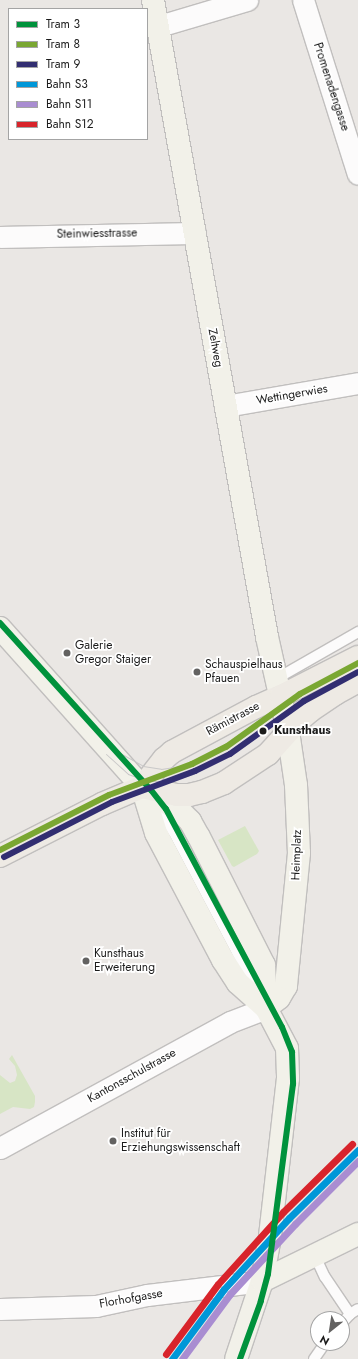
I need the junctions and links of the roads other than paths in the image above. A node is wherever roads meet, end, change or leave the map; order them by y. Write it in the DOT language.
graph roads {
  1 [pos="153,0"];
  2 [pos="247,0"];
  3 [pos="303,0"];
  4 [pos="159,26"];
  5 [pos="358,174"];
  6 [pos="195,232"];
  7 [pos="0,237"];
  8 [pos="358,383"];
  9 [pos="225,406"];
  10 [pos="0,628"];
  11 [pos="358,632"];
  12 [pos="358,657"];
  13 [pos="358,682"];
  14 [pos="279,687"];
  15 [pos="288,731"];
  16 [pos="142,787"];
  17 [pos="0,856"];
  18 [pos="266,1008"];
  19 [pos="0,1148"];
  20 [pos="358,1234"];
  21 [pos="315,1256"];
  22 [pos="262,1281"];
  23 [pos="0,1309"];
  24 [pos="354,1312"];
  25 [pos="236,1359"];
  1 -- 4 [label="street, Zeltweg"];
  2 -- 4 [label="street"];
  3 -- 5 [label="street, Promenadengasse"];
  4 -- 6 [label="street, Zeltweg"];
  6 -- 7 [label="street, Steinwiesstrasse"];
  6 -- 9 [label="street, Zeltweg"];
  8 -- 9 [label="street, Wettingerwies"];
  9 -- 14 [label="street, Zeltweg"];
  10 -- 16 [label="street"];
  11 -- 14 [label="lane"];
  12 -- 14 [label="main road, Rämistrasse"];
  13 -- 15 [label="main road"];
  14 -- 15 [label="street, Heimplatz"];
  14 -- 16 [label="main road, Rämistrasse"];
  15 -- 16 [label="main road"];
  15 -- 18 [label="street, Heimplatz"];
  16 -- 17 [label="main road, Rämistrasse"];
  16 -- 18 [label="street"];
  16 -- 18 [label="street"];
  18 -- 19 [label="street, Kantonsschulstrasse"];
  18 -- 22 [label="street"];
  20 -- 21 [label="street"];
  21 -- 22 [label="street"];
  21 -- 24 [label="lane"];
  22 -- 23 [label="street, Florhofgasse"];
  22 -- 25 [label="street"];
}
